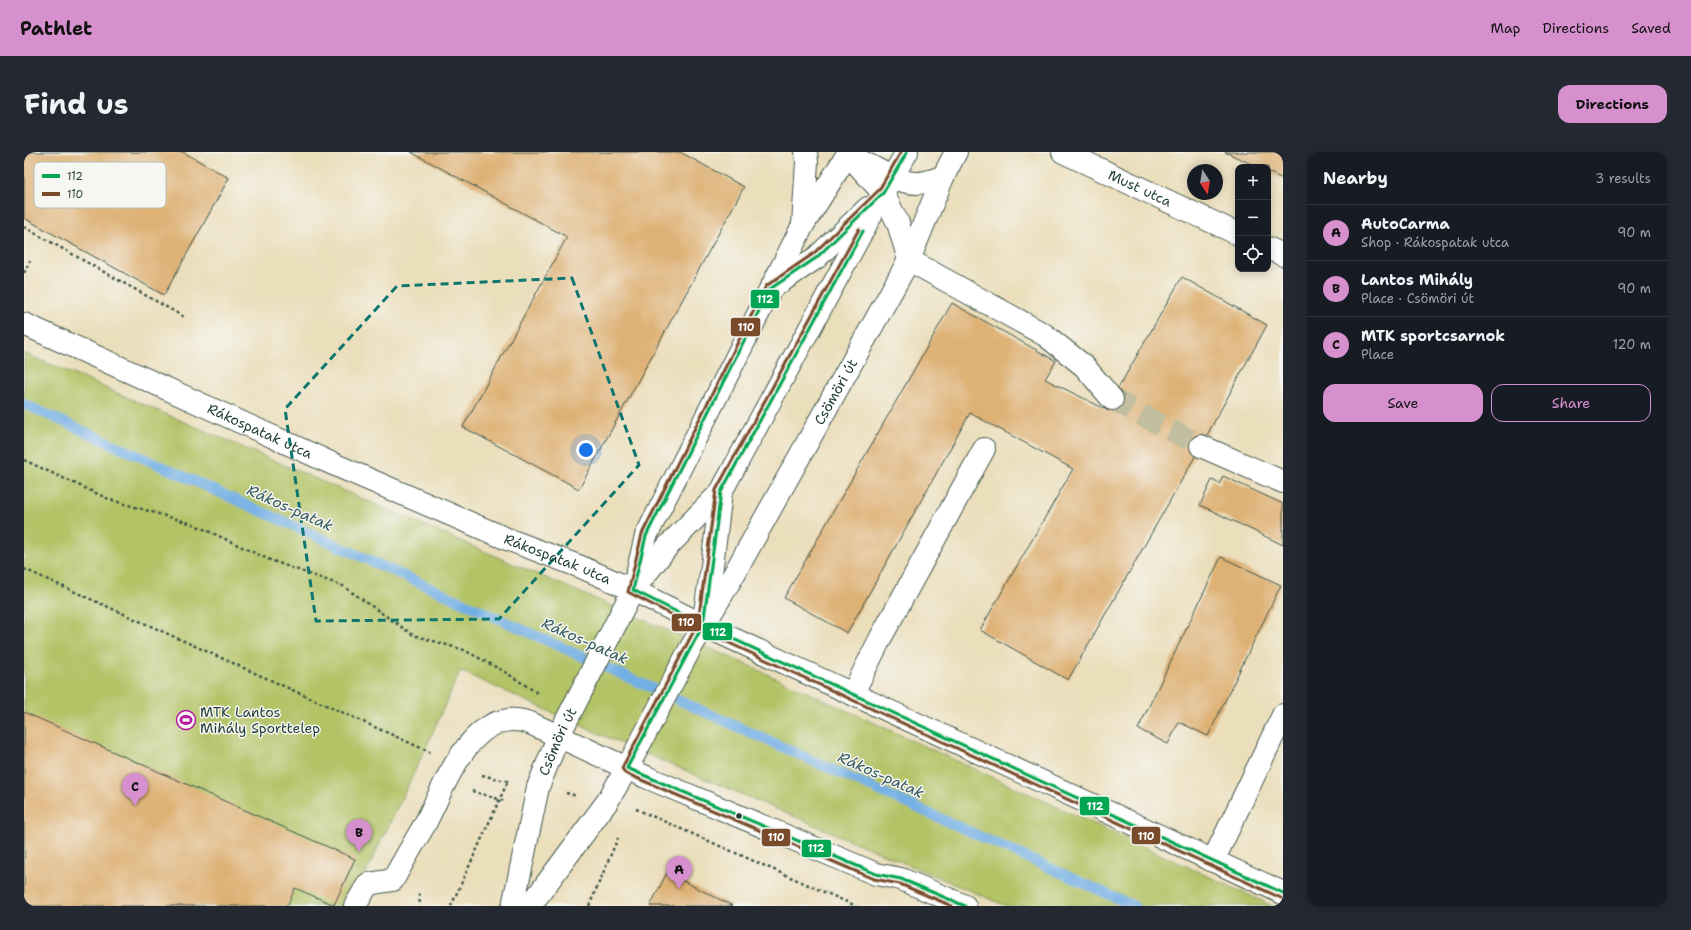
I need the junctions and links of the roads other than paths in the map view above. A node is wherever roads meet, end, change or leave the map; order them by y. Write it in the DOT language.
graph roads {
  1 [pos="806,152"];
  2 [pos="907,152"];
  3 [pos="956,152"];
  4 [pos="1063,152"];
  5 [pos="847,153"];
  6 [pos="943,177"];
  7 [pos="888,185"];
  8 [pos="803,225"];
  9 [pos="1235,233"];
  10 [pos="1271,249"];
  11 [pos="1283,255"];
  12 [pos="909,260"];
  13 [pos="770,289"];
  14 [pos="24,324"];
  15 [pos="1112,399"];
  16 [pos="1201,446"];
  17 [pos="984,449"];
  18 [pos="1283,482"];
  19 [pos="720,492"];
  20 [pos="633,590"];
  21 [pos="703,625"];
  22 [pos="853,693"];
  23 [pos="1283,715"];
  24 [pos="559,735"];
  25 [pos="627,768"];
  26 [pos="1213,861"];
  27 [pos="1283,893"];
  28 [pos="355,906"];
  29 [pos="513,906"];
  30 [pos="530,906"];
  31 [pos="965,906"];
  1 -- 8 [label="street"];
  2 -- 7 [label="street, Csömöri út"];
  3 -- 6 [label="street, Csömöri út"];
  4 -- 9 [label="street, Must utca"];
  5 -- 7 [label="street"];
  5 -- 8 [label="street, Csömöri út"];
  6 -- 7 [label="street"];
  6 -- 12 [label="street, Csömöri út"];
  7 -- 12 [label="street"];
  7 -- 13 [label="street, Csömöri út"];
  7 -- 19 [label="street, Csömöri út"];
  8 -- 13 [label="street, Csömöri út"];
  10 -- 11 [label="street"];
  12 -- 15 [label="street"];
  12 -- 21 [label="street, Csömöri út"];
  13 -- 20 [label="street, Csömöri út"];
  14 -- 20 [label="street, Rákospatak utca"];
  16 -- 18 [label="street"];
  17 -- 22 [label="street"];
  19 -- 20 [label="street, Csömöri út"];
  19 -- 21 [label="street, Csömöri út"];
  20 -- 21 [label="street, Rákospatak utca"];
  20 -- 24 [label="street, Csömöri út"];
  21 -- 22 [label="street, Rákospatak utca"];
  21 -- 25 [label="street, Csömöri út"];
  22 -- 26 [label="street, Rákospatak utca"];
  23 -- 26 [label="street"];
  24 -- 25 [label="street"];
  24 -- 28 [label="street"];
  24 -- 29 [label="street, Csömöri út"];
  25 -- 30 [label="street, Csömöri út"];
  25 -- 31 [label="street"];
  26 -- 27 [label="street, Rákospatak utca"];
}
